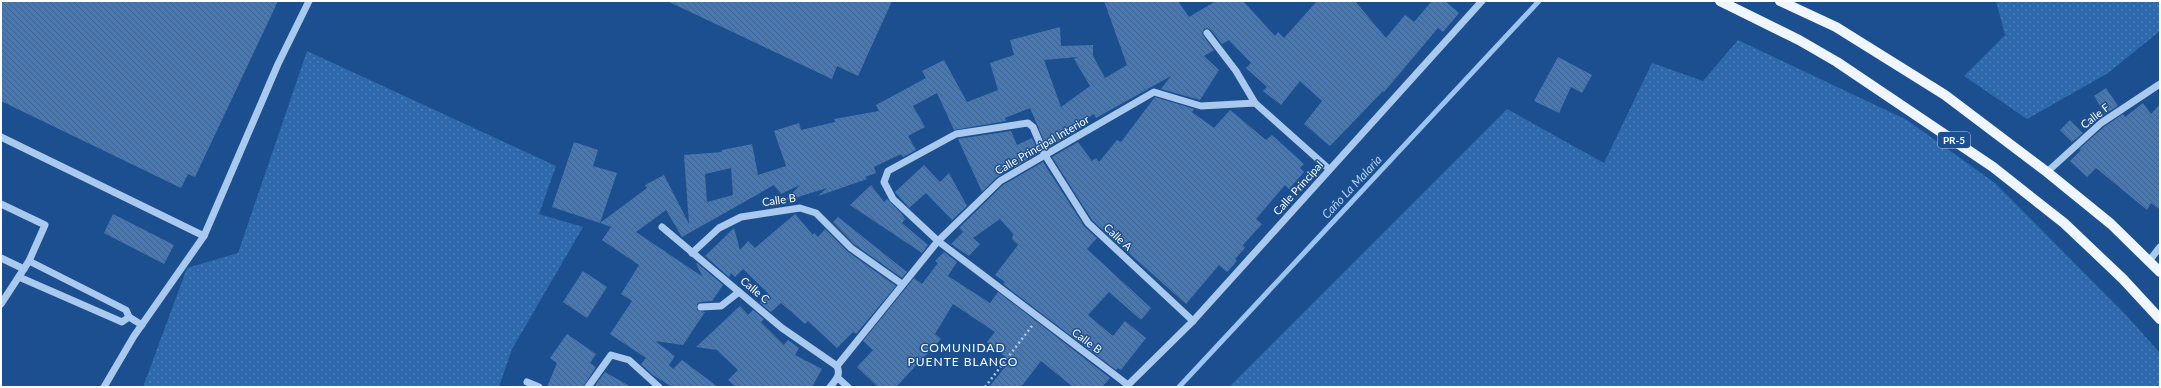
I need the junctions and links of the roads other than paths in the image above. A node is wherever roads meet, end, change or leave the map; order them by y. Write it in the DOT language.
graph roads {
  1 [pos="309,1"];
  2 [pos="1482,1"];
  3 [pos="1720,1"];
  4 [pos="1780,1"];
  5 [pos="1207,33"];
  6 [pos="2160,84"];
  7 [pos="1255,103"];
  8 [pos="1,137"];
  9 [pos="1045,155"];
  10 [pos="1329,169"];
  11 [pos="2047,172"];
  12 [pos="1,204"];
  13 [pos="662,226"];
  14 [pos="204,236"];
  15 [pos="938,241"];
  16 [pos="2160,247"];
  17 [pos="692,253"];
  18 [pos="1,258"];
  19 [pos="29,261"];
  20 [pos="2149,261"];
  21 [pos="24,269"];
  22 [pos="2160,272"];
  23 [pos="19,277"];
  24 [pos="902,284"];
  25 [pos="739,292"];
  26 [pos="1,304"];
  27 [pos="701,307"];
  28 [pos="129,317"];
  29 [pos="2160,319"];
  30 [pos="1193,321"];
  31 [pos="142,325"];
  32 [pos="837,366"];
  33 [pos="838,378"];
  34 [pos="527,382"];
  35 [pos="1127,386"];
  36 [pos="104,387"];
  37 [pos="539,387"];
  38 [pos="588,387"];
  39 [pos="659,387"];
  40 [pos="830,387"];
  41 [pos="848,387"];
  1 -- 14 [label="street"];
  2 -- 10 [label="street, Calle Principal"];
  3 -- 29 [label="main road, PR-5"];
  4 -- 11 [label="main road, PR-5"];
  5 -- 7 [label="street"];
  6 -- 11 [label="street, Calle F"];
  7 -- 9 [label="street, Calle Principal Interior"];
  7 -- 10 [label="street"];
  8 -- 14 [label="street"];
  9 -- 15 [label="street, Calle Principal Interior"];
  9 -- 15 [label="street, Calle A"];
  9 -- 30 [label="street, Calle A"];
  10 -- 30 [label="street, Calle Principal"];
  11 -- 20 [label="main road, PR-5"];
  12 -- 19 [label="street"];
  13 -- 17 [label="street, Calle C"];
  14 -- 31 [label="street"];
  15 -- 24 [label="street, Calle Principal Interior"];
  15 -- 35 [label="street, Calle B"];
  16 -- 20 [label="street"];
  17 -- 24 [label="street, Calle B"];
  17 -- 25 [label="street, Calle C"];
  18 -- 21 [label="street"];
  19 -- 21 [label="street"];
  19 -- 28 [label="street"];
  20 -- 22 [label="main road, PR-5"];
  21 -- 23 [label="street"];
  23 -- 26 [label="street"];
  23 -- 28 [label="street"];
  24 -- 32 [label="street, Calle Principal Interior"];
  25 -- 27 [label="street"];
  25 -- 32 [label="street, Calle C"];
  28 -- 31 [label="street"];
  30 -- 35 [label="street, Calle Principal"];
  31 -- 36 [label="street"];
  32 -- 33 [label="street"];
  33 -- 40 [label="street"];
  33 -- 41 [label="street"];
  34 -- 37 [label="street"];
  38 -- 39 [label="street"];
}
